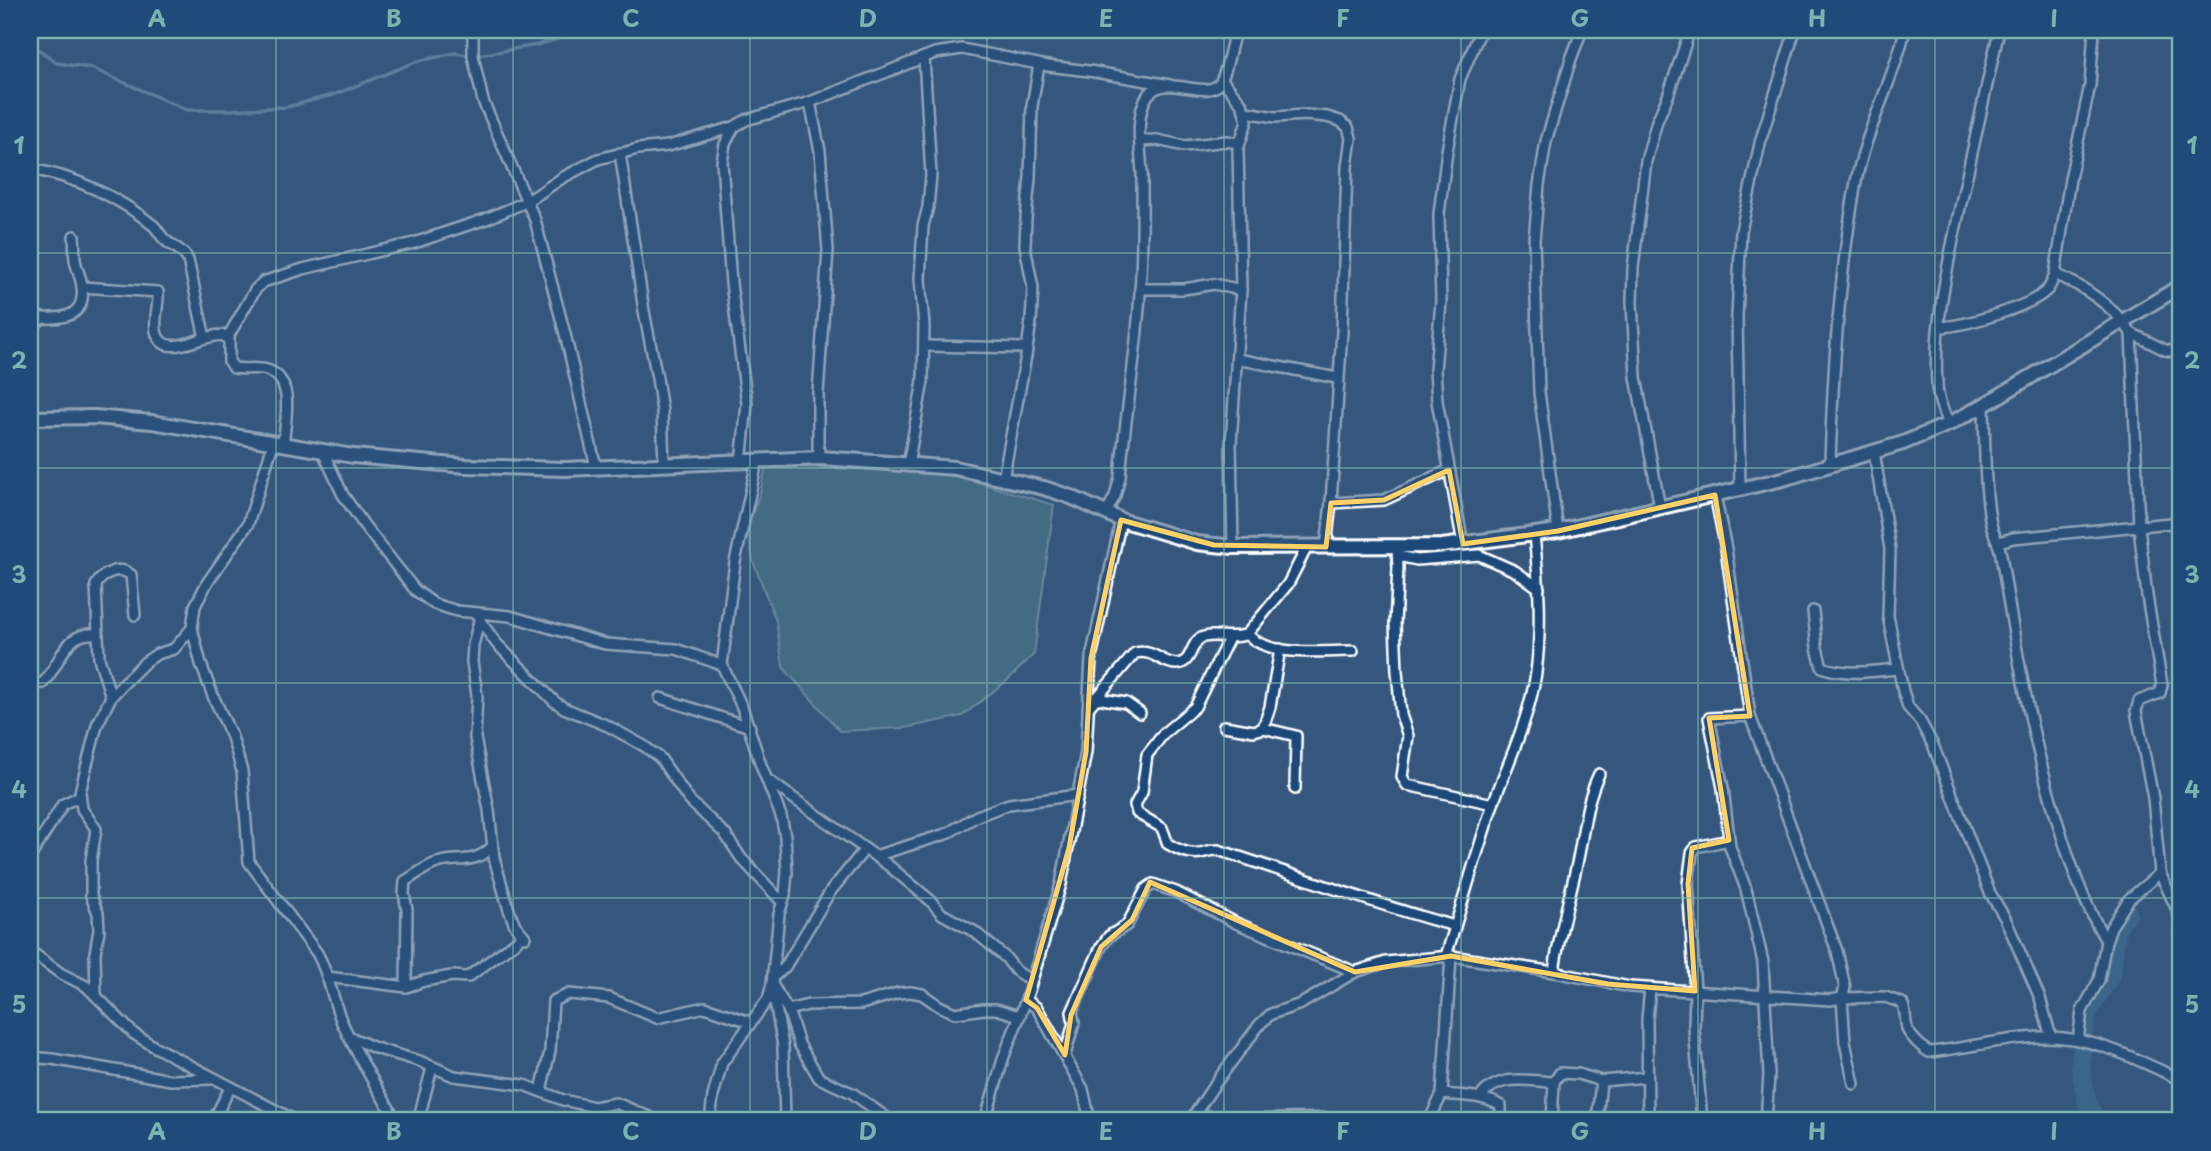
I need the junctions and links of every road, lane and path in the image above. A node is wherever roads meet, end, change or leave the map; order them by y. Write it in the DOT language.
graph roads {
  1 [pos="473,30"];
  2 [pos="1236,30"];
  3 [pos="1481,30"];
  4 [pos="1582,30"];
  5 [pos="1690,30"];
  6 [pos="1795,30"];
  7 [pos="1905,30"];
  8 [pos="1999,30"];
  9 [pos="2094,30"];
  10 [pos="924,57"];
  11 [pos="1039,65"];
  12 [pos="1222,80"];
  13 [pos="1170,85"];
  14 [pos="810,102"];
  15 [pos="1246,112"];
  16 [pos="734,127"];
  17 [pos="1140,141"];
  18 [pos="1239,143"];
  19 [pos="620,153"];
  20 [pos="30,169"];
  21 [pos="528,201"];
  22 [pos="74,236"];
  23 [pos="2055,274"];
  24 [pos="82,286"];
  25 [pos="2181,286"];
  26 [pos="1140,289"];
  27 [pos="1241,290"];
  28 [pos="2123,320"];
  29 [pos="1940,327"];
  30 [pos="30,329"];
  31 [pos="2131,333"];
  32 [pos="205,338"];
  33 [pos="228,340"];
  34 [pos="924,346"];
  35 [pos="1027,348"];
  36 [pos="2181,353"];
  37 [pos="1237,359"];
  38 [pos="1337,378"];
  39 [pos="1984,405"];
  40 [pos="30,418"];
  41 [pos="1949,424"];
  42 [pos="278,444"];
  43 [pos="323,452"];
  44 [pos="1874,452"];
  45 [pos="821,458"];
  46 [pos="757,462"];
  47 [pos="741,463"];
  48 [pos="1830,464"];
  49 [pos="664,465"];
  50 [pos="908,465"];
  51 [pos="596,467"];
  52 [pos="1449,470"];
  53 [pos="1003,479"];
  54 [pos="1740,490"];
  55 [pos="1715,495"];
  56 [pos="1331,503"];
  57 [pos="1660,508"];
  58 [pos="1106,513"];
  59 [pos="1121,520"];
  60 [pos="2181,522"];
  61 [pos="2139,527"];
  62 [pos="1558,531"];
  63 [pos="1534,535"];
  64 [pos="1998,542"];
  65 [pos="1463,544"];
  66 [pos="1233,547"];
  67 [pos="1307,547"];
  68 [pos="1326,547"];
  69 [pos="1397,552"];
  70 [pos="1539,588"];
  71 [pos="1813,611"];
  72 [pos="135,615"];
  73 [pos="480,616"];
  74 [pos="192,628"];
  75 [pos="97,634"];
  76 [pos="1247,634"];
  77 [pos="1229,638"];
  78 [pos="1280,649"];
  79 [pos="1353,652"];
  80 [pos="722,665"];
  81 [pos="1898,669"];
  82 [pos="30,684"];
  83 [pos="111,697"];
  84 [pos="660,698"];
  85 [pos="1096,698"];
  86 [pos="1088,708"];
  87 [pos="1140,713"];
  88 [pos="1750,716"];
  89 [pos="1224,726"];
  90 [pos="750,727"];
  91 [pos="1263,728"];
  92 [pos="1599,774"];
  93 [pos="768,780"];
  94 [pos="1295,789"];
  95 [pos="1078,795"];
  96 [pos="80,799"];
  97 [pos="1493,804"];
  98 [pos="1729,840"];
  99 [pos="492,847"];
  100 [pos="865,849"];
  101 [pos="875,856"];
  102 [pos="30,857"];
  103 [pos="2160,873"];
  104 [pos="782,902"];
  105 [pos="1455,926"];
  106 [pos="2106,941"];
  107 [pos="30,951"];
  108 [pos="1449,956"];
  109 [pos="1355,972"];
  110 [pos="1554,972"];
  111 [pos="327,977"];
  112 [pos="772,981"];
  113 [pos="1031,981"];
  114 [pos="406,986"];
  115 [pos="1650,989"];
  116 [pos="1695,991"];
  117 [pos="96,994"];
  118 [pos="1764,996"];
  119 [pos="1842,998"];
  120 [pos="1026,1000"];
  121 [pos="788,1010"];
  122 [pos="1019,1016"];
  123 [pos="750,1022"];
  124 [pos="350,1037"];
  125 [pos="2051,1037"];
  126 [pos="2078,1040"];
  127 [pos="2181,1050"];
  128 [pos="1065,1055"];
  129 [pos="30,1057"];
  130 [pos="432,1068"];
  131 [pos="1647,1077"];
  132 [pos="213,1079"];
  133 [pos="2181,1080"];
  134 [pos="1601,1081"];
  135 [pos="1554,1082"];
  136 [pos="1854,1084"];
  137 [pos="230,1088"];
  138 [pos="541,1091"];
  139 [pos="1442,1094"];
  140 [pos="1480,1097"];
  141 [pos="1193,1118"];
  142 [pos="2181,1119"];
  143 [pos="213,1121"];
  144 [pos="296,1121"];
  145 [pos="396,1121"];
  146 [pos="418,1121"];
  147 [pos="658,1121"];
  148 [pos="710,1121"];
  149 [pos="785,1121"];
  150 [pos="891,1121"];
  151 [pos="985,1121"];
  152 [pos="1090,1121"];
  153 [pos="1378,1121"];
  154 [pos="1429,1121"];
  155 [pos="1501,1121"];
  156 [pos="1552,1121"];
  157 [pos="1597,1121"];
  158 [pos="1648,1121"];
  159 [pos="1702,1121"];
  160 [pos="1766,1121"];
  161 [pos="2171,1121"];
  1 -- 21 [label="street"];
  2 -- 12 [label="street"];
  3 -- 52 [label="street"];
  4 -- 62 [label="street"];
  5 -- 57 [label="street"];
  6 -- 54 [label="street"];
  7 -- 48 [label="street"];
  8 -- 29 [label="street"];
  9 -- 23 [label="street"];
  10 -- 11 [label="street"];
  10 -- 14 [label="street"];
  10 -- 34 [label="street"];
  11 -- 13 [label="street"];
  11 -- 35 [label="street"];
  12 -- 13 [label="street"];
  12 -- 15 [label="street"];
  13 -- 17 [label="street"];
  14 -- 16 [label="street"];
  14 -- 45 [label="street"];
  15 -- 18 [label="street"];
  15 -- 38 [label="street"];
  16 -- 19 [label="street"];
  16 -- 47 [label="street"];
  17 -- 18 [label="street"];
  17 -- 26 [label="street"];
  18 -- 27 [label="street"];
  19 -- 21 [label="street"];
  19 -- 49 [label="street"];
  20 -- 32 [label="street"];
  21 -- 33 [label="street"];
  21 -- 51 [label="street"];
  22 -- 24 [label="street"];
  23 -- 28 [label="street"];
  23 -- 29 [label="street"];
  24 -- 30 [label="street"];
  24 -- 32 [label="street"];
  25 -- 28 [label="street"];
  26 -- 27 [label="street"];
  26 -- 58 [label="street"];
  27 -- 37 [label="street"];
  28 -- 31 [label="street"];
  28 -- 39 [label="street"];
  29 -- 41 [label="street"];
  31 -- 36 [label="street"];
  31 -- 61 [label="street"];
  32 -- 33 [label="street"];
  33 -- 42 [label="street"];
  34 -- 35 [label="street"];
  34 -- 50 [label="street"];
  35 -- 53 [label="street"];
  37 -- 38 [label="street"];
  37 -- 66 [label="street"];
  38 -- 56 [label="street"];
  39 -- 41 [label="street"];
  39 -- 64 [label="street"];
  40 -- 42 [label="street"];
  41 -- 44 [label="street"];
  42 -- 43 [label="street"];
  42 -- 74 [label="street"];
  43 -- 51 [label="street"];
  43 -- 73 [label="street"];
  44 -- 48 [label="street"];
  44 -- 81 [label="street"];
  45 -- 46 [label="street"];
  45 -- 50 [label="street"];
  46 -- 47 [label="street"];
  46 -- 80 [label="street"];
  47 -- 49 [label="street"];
  48 -- 54 [label="street"];
  49 -- 51 [label="street"];
  50 -- 53 [label="street"];
  52 -- 56 [label="street"];
  52 -- 65 [label="street"];
  53 -- 58 [label="street"];
  54 -- 55 [label="street"];
  55 -- 57 [label="street"];
  55 -- 88 [label="street"];
  56 -- 68 [label="street"];
  57 -- 62 [label="street"];
  58 -- 59 [label="street"];
  59 -- 66 [label="street"];
  59 -- 86 [label="street"];
  60 -- 61 [label="street"];
  61 -- 64 [label="street"];
  61 -- 103 [label="street"];
  62 -- 63 [label="street"];
  63 -- 65 [label="street"];
  63 -- 70 [label="street"];
  64 -- 106 [label="street"];
  65 -- 69 [label="street"];
  66 -- 67 [label="street"];
  67 -- 68 [label="street"];
  67 -- 76 [label="street"];
  68 -- 69 [label="street"];
  69 -- 70 [label="street"];
  69 -- 97 [label="street"];
  70 -- 97 [label="street"];
  71 -- 81 [label="street"];
  72 -- 75 [label="street"];
  73 -- 80 [label="street"];
  73 -- 99 [label="street"];
  73 -- 104 [label="street"];
  74 -- 83 [label="street"];
  74 -- 111 [label="street"];
  75 -- 82 [label="street"];
  75 -- 83 [label="street"];
  76 -- 77 [label="street"];
  76 -- 78 [label="street"];
  77 -- 85 [label="street"];
  77 -- 105 [label="street"];
  78 -- 79 [label="street"];
  78 -- 91 [label="street"];
  80 -- 90 [label="street"];
  81 -- 125 [label="street"];
  83 -- 96 [label="street"];
  84 -- 90 [label="street"];
  85 -- 86 [label="street"];
  85 -- 87 [label="street"];
  86 -- 95 [label="street"];
  88 -- 98 [label="street"];
  88 -- 119 [label="street"];
  89 -- 91 [label="street"];
  90 -- 93 [label="street"];
  91 -- 94 [label="street"];
  92 -- 110 [label="street"];
  93 -- 100 [label="street"];
  93 -- 104 [label="street"];
  95 -- 101 [label="street"];
  95 -- 113 [label="street"];
  96 -- 102 [label="street"];
  96 -- 117 [label="street"];
  97 -- 105 [label="street"];
  98 -- 116 [label="street"];
  98 -- 118 [label="street"];
  99 -- 114 [label="street"];
  99 -- 114 [label="street"];
  100 -- 101 [label="street"];
  100 -- 112 [label="street"];
  101 -- 113 [label="street"];
  103 -- 106 [label="street"];
  103 -- 127 [label="street"];
  104 -- 112 [label="street"];
  105 -- 108 [label="street"];
  106 -- 126 [label="street"];
  107 -- 117 [label="street"];
  108 -- 109 [label="street"];
  108 -- 110 [label="street"];
  108 -- 139 [label="street"];
  109 -- 128 [label="street"];
  109 -- 141 [label="street"];
  110 -- 115 [label="street"];
  111 -- 114 [label="street"];
  111 -- 124 [label="street"];
  112 -- 121 [label="street"];
  112 -- 123 [label="street"];
  112 -- 149 [label="street"];
  113 -- 120 [label="street"];
  115 -- 116 [label="street"];
  115 -- 131 [label="street"];
  116 -- 118 [label="street"];
  116 -- 159 [label="street"];
  117 -- 132 [label="street"];
  118 -- 119 [label="street"];
  118 -- 160 [label="street"];
  119 -- 125 [label="street"];
  119 -- 136 [label="street"];
  120 -- 122 [label="street"];
  120 -- 128 [label="street"];
  121 -- 122 [label="street"];
  121 -- 150 [label="street"];
  122 -- 151 [label="street"];
  123 -- 138 [label="street"];
  123 -- 148 [label="street"];
  124 -- 130 [label="street"];
  124 -- 145 [label="street"];
  125 -- 126 [label="street"];
  126 -- 133 [label="street"];
  128 -- 152 [label="street"];
  129 -- 132 [label="street"];
  130 -- 138 [label="street"];
  130 -- 146 [label="street"];
  131 -- 134 [label="street"];
  131 -- 158 [label="street"];
  132 -- 137 [label="street"];
  134 -- 135 [label="street"];
  134 -- 157 [label="street"];
  135 -- 140 [label="street"];
  135 -- 156 [label="street"];
  137 -- 143 [label="street"];
  137 -- 144 [label="street"];
  138 -- 147 [label="street"];
  139 -- 140 [label="street"];
  139 -- 154 [label="street"];
  140 -- 155 [label="street"];
  141 -- 153 [label="street"];
  142 -- 161 [label="street"];
}
